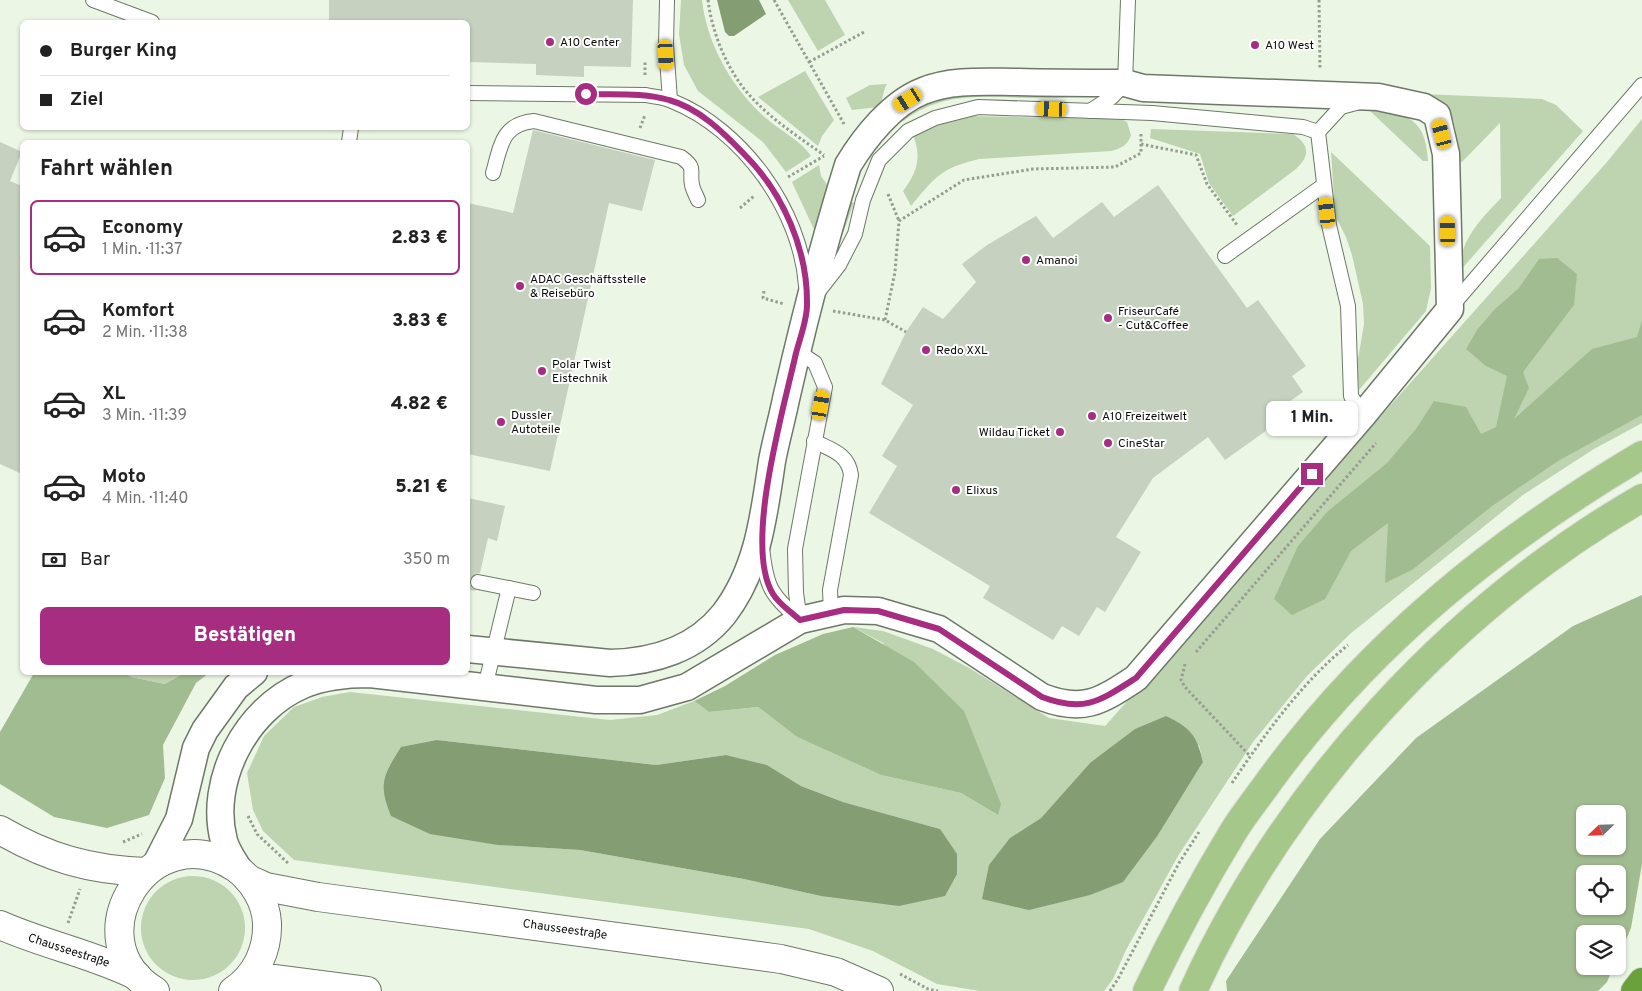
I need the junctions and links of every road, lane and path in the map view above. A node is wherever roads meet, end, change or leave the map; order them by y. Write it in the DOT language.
graph roads {
  1 [pos="93,0"];
  2 [pos="667,0"];
  3 [pos="708,0"];
  4 [pos="774,0"];
  5 [pos="1128,0"];
  6 [pos="1320,0"];
  7 [pos="147,20"];
  8 [pos="866,31"];
  9 [pos="809,62"];
  10 [pos="1125,83"];
  11 [pos="1642,85"];
  12 [pos="470,93"];
  13 [pos="1319,93"];
  14 [pos="646,95"];
  15 [pos="1378,97"];
  16 [pos="670,100"];
  17 [pos="1090,111"];
  18 [pos="1142,113"];
  19 [pos="645,115"];
  20 [pos="654,115"];
  21 [pos="642,122"];
  22 [pos="1318,132"];
  23 [pos="1141,144"];
  24 [pos="852,157"];
  25 [pos="493,172"];
  26 [pos="872,176"];
  27 [pos="1324,185"];
  28 [pos="753,197"];
  29 [pos="698,200"];
  30 [pos="740,208"];
  31 [pos="899,222"];
  32 [pos="1247,240"];
  33 [pos="1226,256"];
  34 [pos="764,291"];
  35 [pos="799,306"];
  36 [pos="1450,309"];
  37 [pos="885,320"];
  38 [pos="906,332"];
  39 [pos="797,351"];
  40 [pos="1363,416"];
  41 [pos="814,441"];
  42 [pos="1642,455"];
  43 [pos="1642,498"];
  44 [pos="761,533"];
  45 [pos="478,582"];
  46 [pos="509,588"];
  47 [pos="533,593"];
  48 [pos="831,612"];
  49 [pos="800,620"];
  50 [pos="470,649"];
  51 [pos="493,652"];
  52 [pos="250,675"];
  53 [pos="344,675"];
  54 [pos="379,675"];
  55 [pos="485,687"];
  56 [pos="1250,756"];
  57 [pos="0,830"];
  58 [pos="89,866"];
  59 [pos="151,868"];
  60 [pos="244,875"];
  61 [pos="0,925"];
  62 [pos="59,947"];
  63 [pos="1642,982"];
  64 [pos="148,986"];
  65 [pos="236,989"];
  66 [pos="367,991"];
  67 [pos="879,991"];
  68 [pos="1147,991"];
  69 [pos="1192,991"];
  70 [pos="1635,991"];
  1 -- 7 [label="lane"];
  2 -- 16 [label="lane"];
  3 -- 24 [label="path"];
  4 -- 9 [label="path"];
  5 -- 10 [label="lane"];
  6 -- 13 [label="path"];
  8 -- 9 [label="path"];
  9 -- 24 [label="path"];
  10 -- 13 [label="street"];
  10 -- 17 [label="lane"];
  10 -- 24 [label="street"];
  11 -- 36 [label="lane"];
  12 -- 14 [label="lane"];
  13 -- 15 [label="street"];
  14 -- 16 [label="lane"];
  14 -- 19 [label="path"];
  15 -- 22 [label="lane"];
  15 -- 36 [label="street"];
  16 -- 35 [label="lane"];
  17 -- 18 [label="lane"];
  17 -- 26 [label="lane"];
  18 -- 22 [label="lane"];
  18 -- 23 [label="path"];
  19 -- 20 [label="path"];
  19 -- 21 [label="path"];
  22 -- 27 [label="lane"];
  23 -- 31 [label="path"];
  23 -- 32 [label="path"];
  24 -- 35 [label="street"];
  25 -- 29 [label="lane"];
  26 -- 31 [label="path"];
  26 -- 35 [label="lane"];
  27 -- 32 [label="lane"];
  27 -- 40 [label="lane"];
  28 -- 30 [label="path"];
  31 -- 37 [label="path"];
  32 -- 33 [label="lane"];
  34 -- 35 [label="path"];
  35 -- 37 [label="path"];
  35 -- 39 [label="street"];
  36 -- 40 [label="street"];
  37 -- 38 [label="path"];
  39 -- 41 [label="lane"];
  39 -- 44 [label="street"];
  40 -- 48 [label="street"];
  40 -- 56 [label="path"];
  41 -- 48 [label="lane"];
  41 -- 49 [label="lane"];
  42 -- 68 [label="main road"];
  43 -- 69 [label="main road"];
  44 -- 49 [label="lane"];
  44 -- 51 [label="street"];
  45 -- 46 [label="lane"];
  46 -- 47 [label="lane"];
  46 -- 51 [label="lane"];
  48 -- 49 [label="street"];
  49 -- 55 [label="street"];
  50 -- 51 [label="street"];
  51 -- 55 [label="lane"];
  52 -- 59 [label="street"];
  53 -- 60 [label="street"];
  54 -- 55 [label="street"];
  57 -- 58 [label="street"];
  58 -- 59 [label="street"];
  58 -- 62 [label="path"];
  59 -- 60 [label="street, Chausseestraße"];
  59 -- 64 [label="street"];
  60 -- 65 [label="street"];
  60 -- 67 [label="street, Chausseestraße"];
  61 -- 62 [label="street, Chausseestraße"];
  62 -- 64 [label="street, Chausseestraße"];
  63 -- 70 [label="highway"];
  65 -- 66 [label="street"];
}
